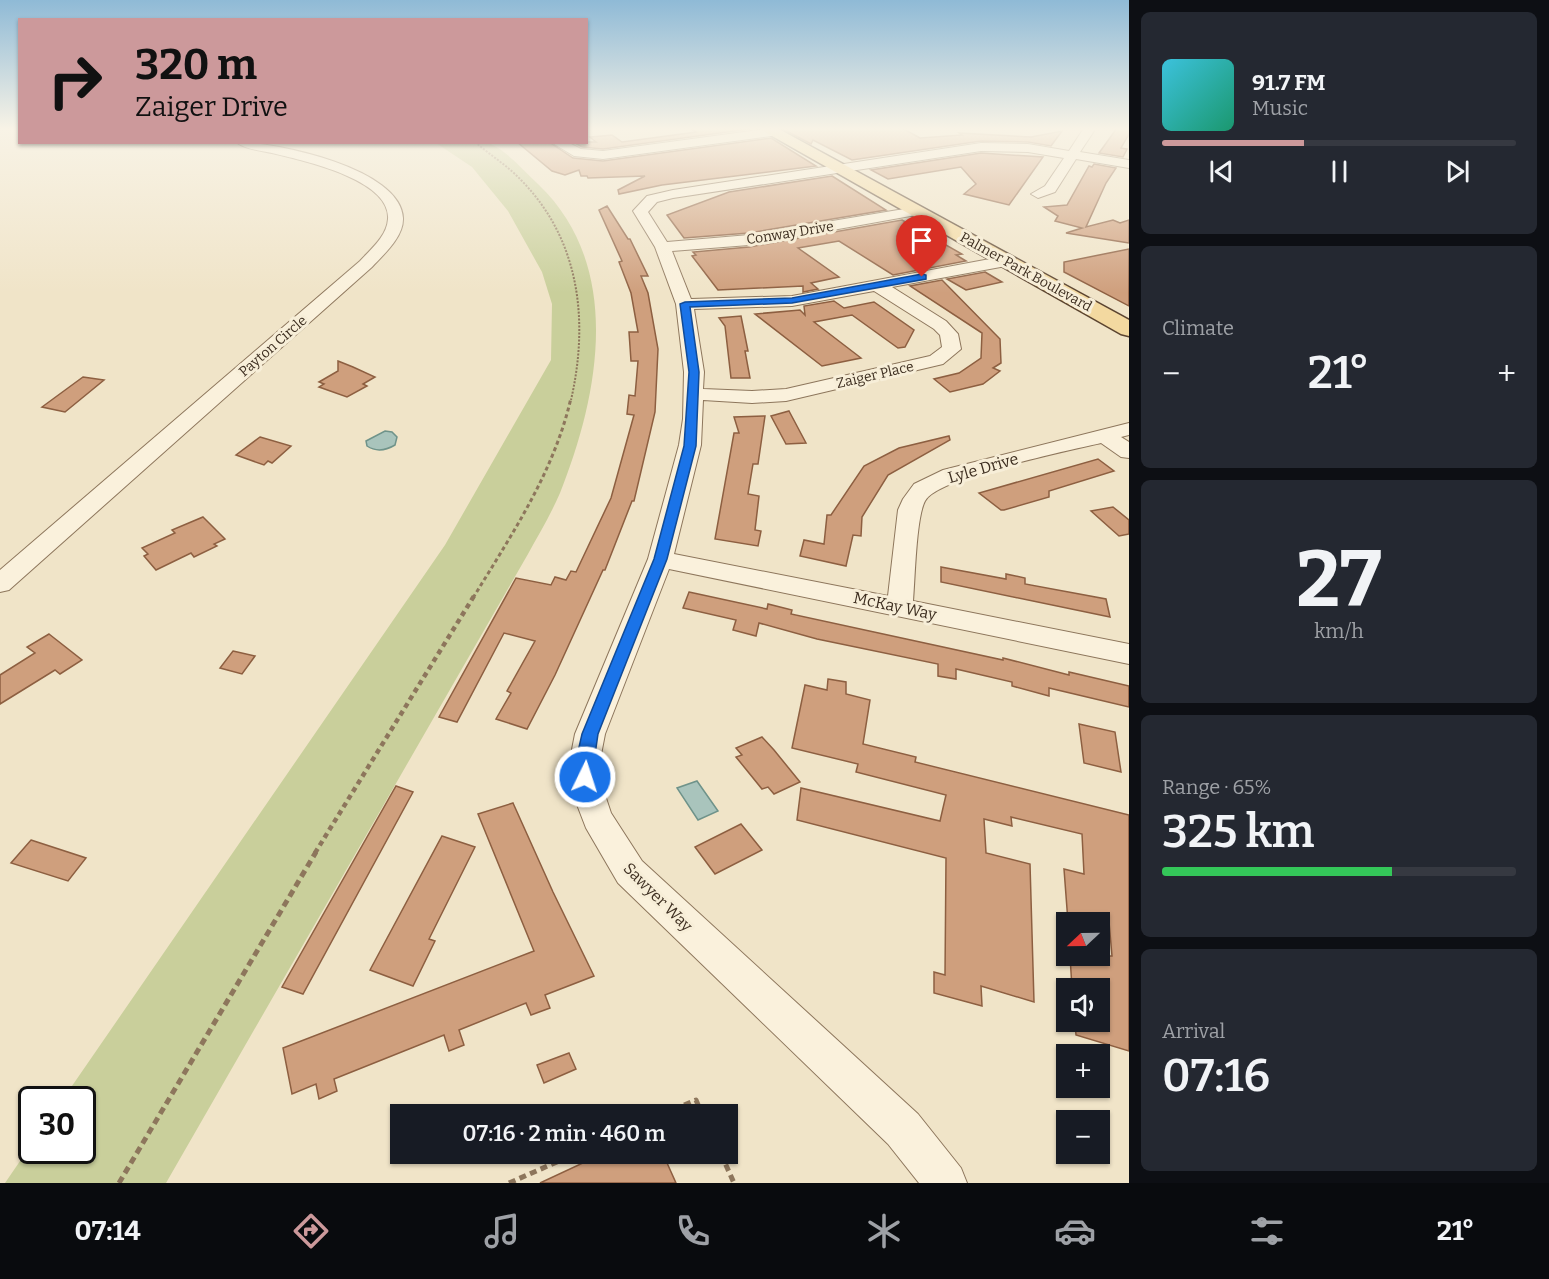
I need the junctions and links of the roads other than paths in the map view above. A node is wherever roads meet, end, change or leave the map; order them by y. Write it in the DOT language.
graph roads {
  1 [pos="372,183"];
  2 [pos="742,183"];
  3 [pos="866,183"];
  4 [pos="1054,183"];
  5 [pos="1038,194"];
  6 [pos="916,211"];
  7 [pos="663,247"];
  8 [pos="1006,261"];
  9 [pos="878,286"];
  10 [pos="685,304"];
  11 [pos="1129,329"];
  12 [pos="695,394"];
  13 [pos="1129,429"];
  14 [pos="1104,435"];
  15 [pos="1129,452"];
  16 [pos="660,559"];
  17 [pos="0,584"];
  18 [pos="900,607"];
  19 [pos="1129,654"];
  20 [pos="946,1183"];
  1 -- 17 [label="street, Payton Circle"];
  2 -- 7 [label="street, Sawyer Way"];
  3 -- 6 [label="main road, Palmer Park Boulevard"];
  4 -- 5 [label="street"];
  6 -- 7 [label="street, Conway Drive"];
  6 -- 8 [label="main road, Palmer Park Boulevard"];
  7 -- 10 [label="street, Sawyer Way"];
  8 -- 9 [label="street"];
  8 -- 11 [label="main road, Palmer Park Boulevard"];
  9 -- 10 [label="street"];
  9 -- 12 [label="street, Zaiger Place"];
  10 -- 12 [label="street, Sawyer Way"];
  12 -- 16 [label="street, Sawyer Way"];
  13 -- 14 [label="street, Lyle Drive"];
  14 -- 15 [label="street"];
  14 -- 18 [label="street, Lyle Drive"];
  16 -- 18 [label="street, McKay Way"];
  16 -- 20 [label="street, Sawyer Way"];
  18 -- 19 [label="street, McKay Way"];
}
